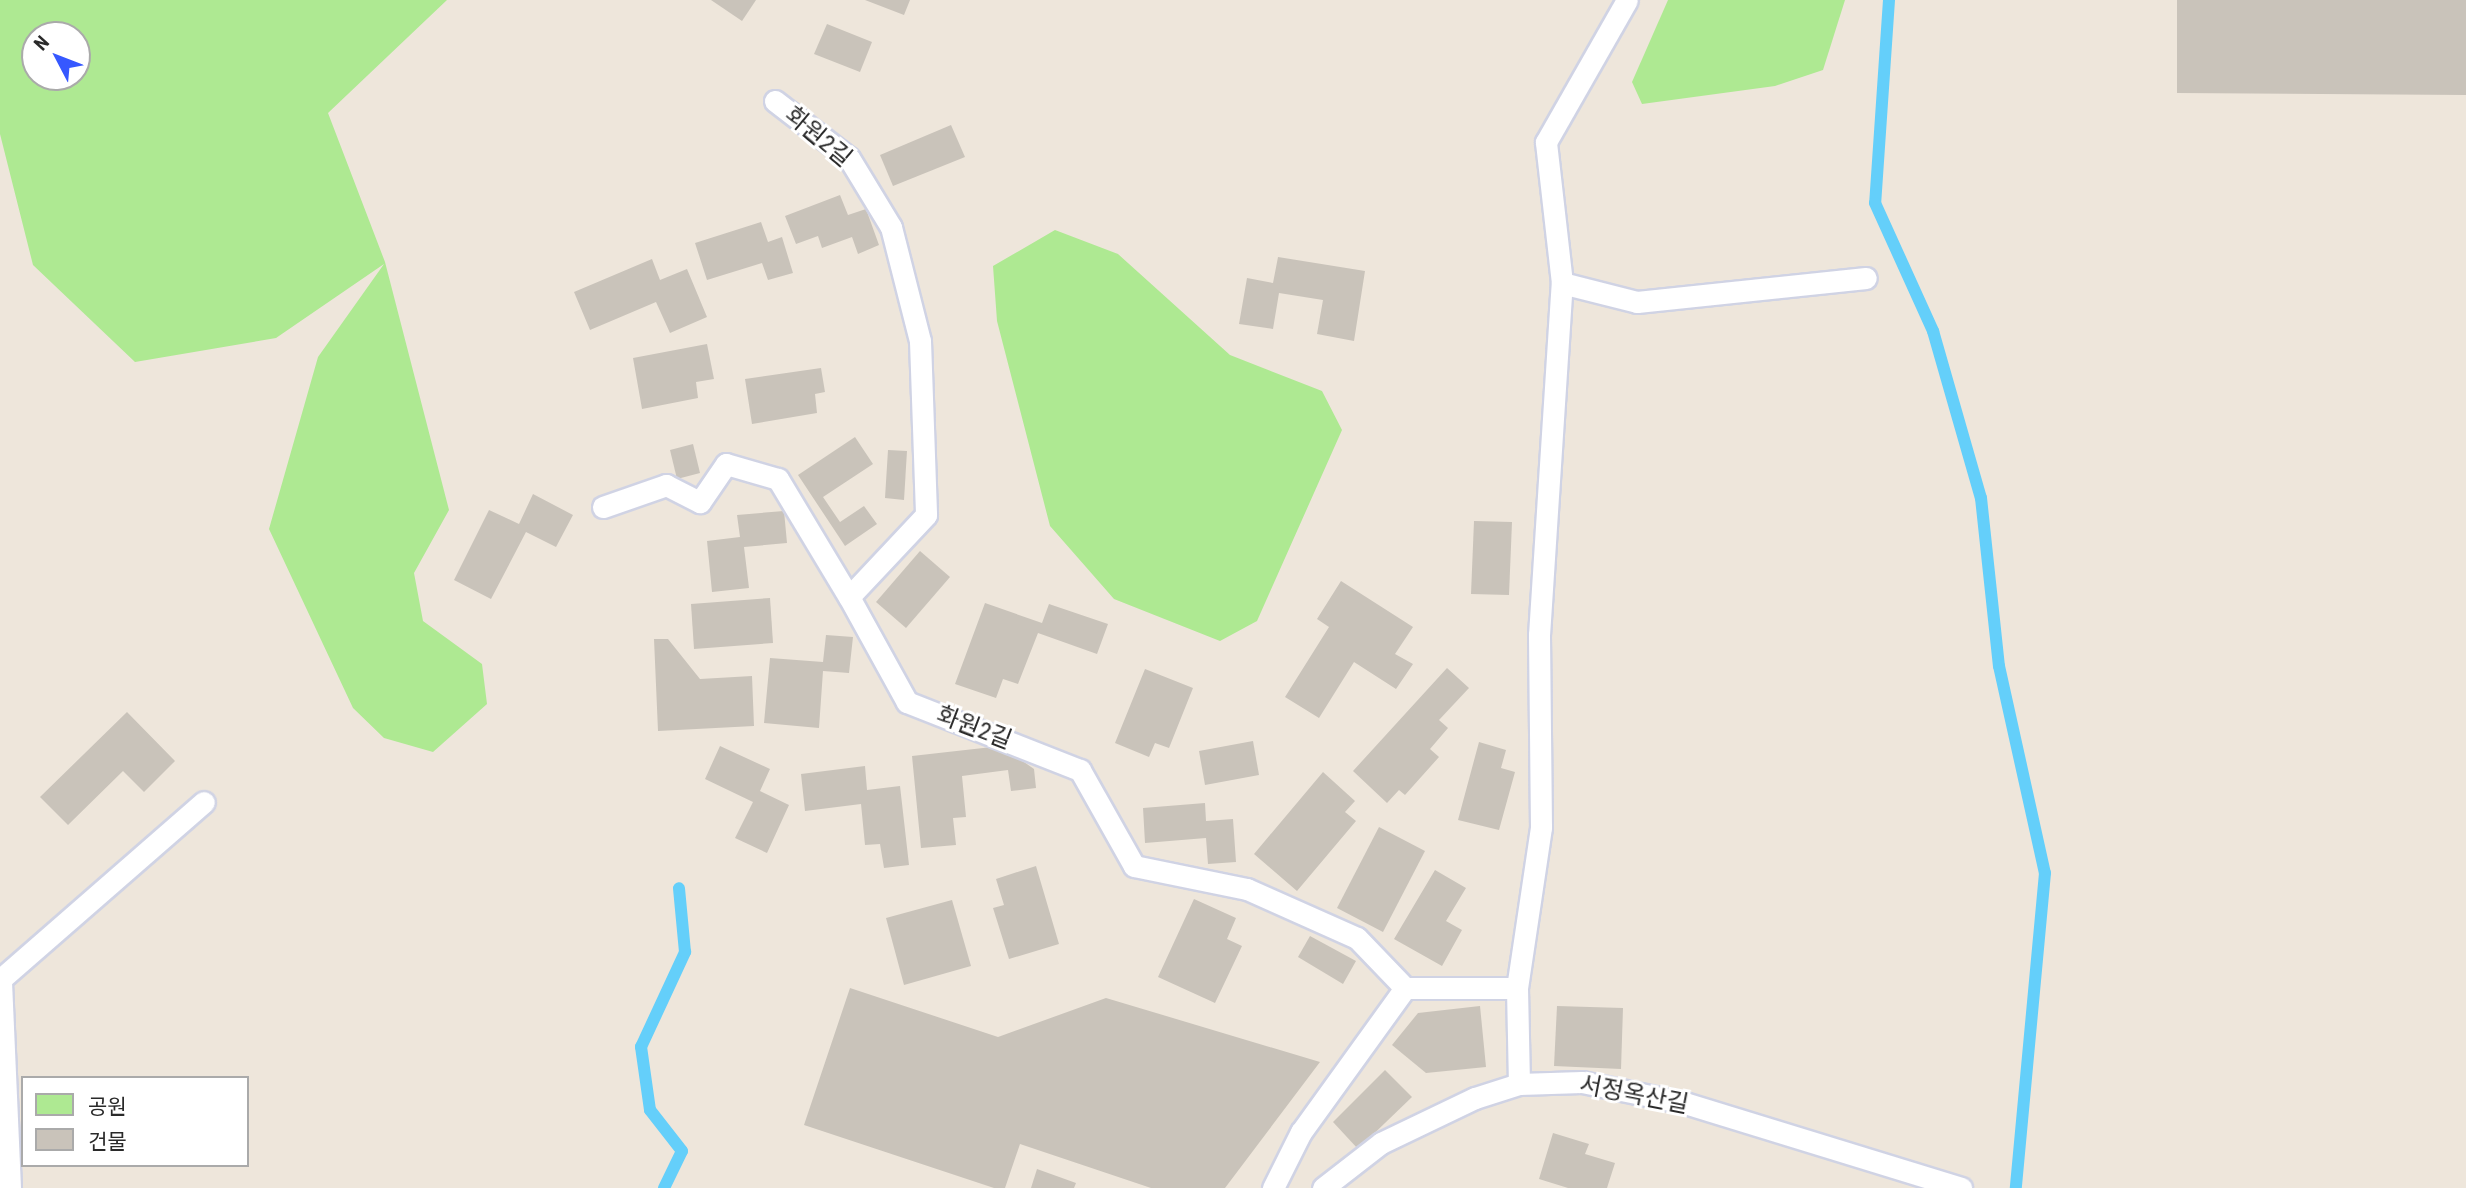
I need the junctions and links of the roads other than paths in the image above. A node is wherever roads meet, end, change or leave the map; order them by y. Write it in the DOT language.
graph roads {
  1 [pos="1627,0"];
  2 [pos="775,101"];
  3 [pos="1866,278"];
  4 [pos="1562,283"];
  5 [pos="603,507"];
  6 [pos="849,597"];
  7 [pos="204,802"];
  8 [pos="0,979"];
  9 [pos="1405,988"];
  10 [pos="1517,988"];
  11 [pos="1518,1084"];
  12 [pos="10,1188"];
  13 [pos="1273,1188"];
  14 [pos="1323,1188"];
  15 [pos="1961,1188"];
  1 -- 4 [label="lane"];
  2 -- 6 [label="lane, 화원2길"];
  3 -- 4 [label="lane"];
  4 -- 10 [label="lane"];
  5 -- 6 [label="lane"];
  6 -- 9 [label="lane, 화원2길"];
  7 -- 8 [label="lane"];
  8 -- 12 [label="lane"];
  9 -- 10 [label="lane"];
  9 -- 13 [label="lane"];
  10 -- 11 [label="lane"];
  11 -- 14 [label="lane, 서정옥산길"];
  11 -- 15 [label="lane, 서정옥산길"];
}
